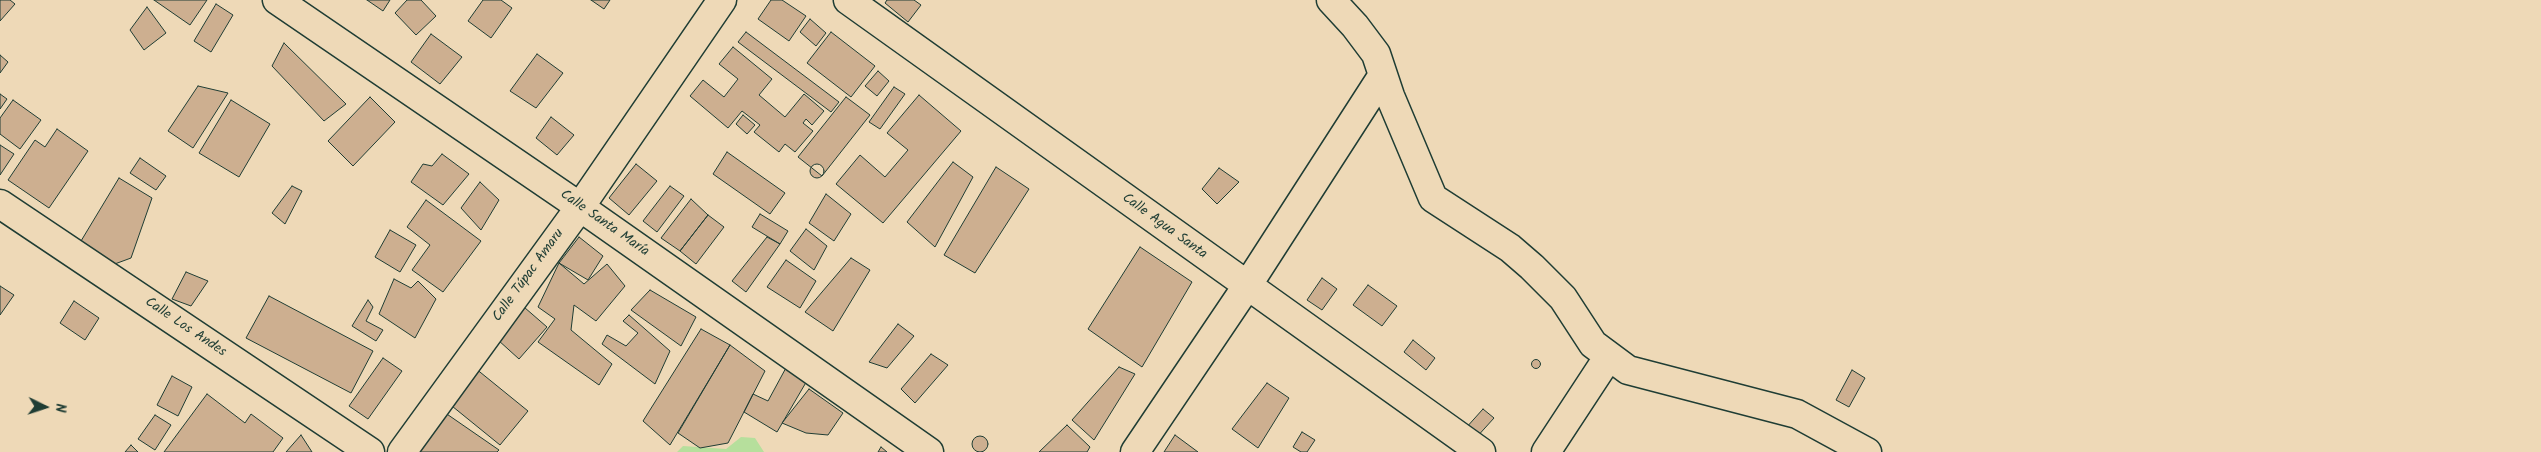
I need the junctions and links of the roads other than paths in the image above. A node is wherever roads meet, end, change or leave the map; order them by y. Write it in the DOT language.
graph roads {
  1 [pos="277,0"];
  2 [pos="722,0"];
  3 [pos="848,0"];
  4 [pos="1331,0"];
  5 [pos="306,8"];
  6 [pos="1383,75"];
  7 [pos="0,204"];
  8 [pos="580,207"];
  9 [pos="1247,286"];
  10 [pos="1609,356"];
  11 [pos="370,452"];
  12 [pos="402,452"];
  13 [pos="929,452"];
  14 [pos="1135,452"];
  15 [pos="1481,452"];
  16 [pos="1546,452"];
  17 [pos="1866,452"];
  1 -- 5 [label="street, Calle Santa María"];
  2 -- 8 [label="street, Calle Túpac Amaru"];
  3 -- 9 [label="street, Calle Agua Santa"];
  4 -- 6 [label="street"];
  5 -- 8 [label="street, Calle Santa María"];
  6 -- 9 [label="street"];
  6 -- 10 [label="street"];
  7 -- 11 [label="street, Calle Los Andes"];
  8 -- 12 [label="street, Calle Túpac Amaru"];
  8 -- 13 [label="street, Calle Santa María"];
  9 -- 14 [label="street"];
  9 -- 15 [label="street, Calle Agua Santa"];
  10 -- 16 [label="street"];
  10 -- 17 [label="street"];
}
